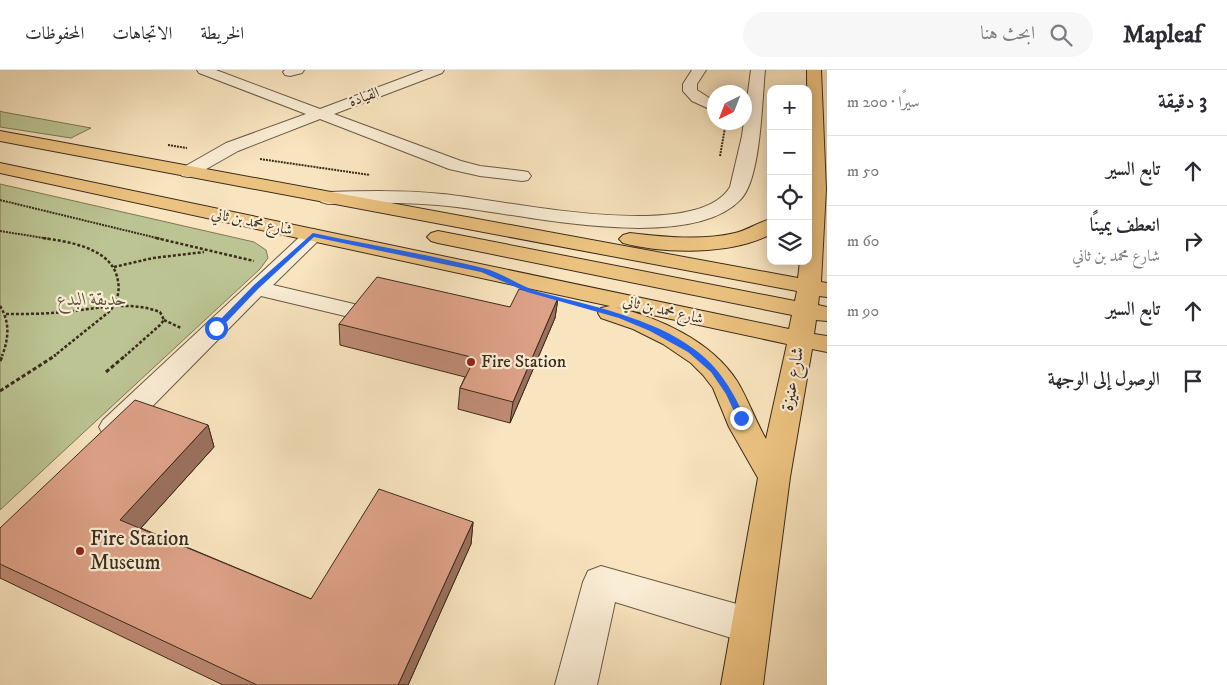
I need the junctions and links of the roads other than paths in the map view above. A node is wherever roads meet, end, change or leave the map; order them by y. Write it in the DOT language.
graph roads {
  1 [pos="204,70"];
  2 [pos="437,70"];
  3 [pos="699,70"];
  4 [pos="758,70"];
  5 [pos="814,70"];
  6 [pos="752,102"];
  7 [pos="707,103"];
  8 [pos="319,114"];
  9 [pos="747,130"];
  10 [pos="0,136"];
  11 [pos="0,168"];
  12 [pos="188,172"];
  13 [pos="522,176"];
  14 [pos="813,191"];
  15 [pos="328,198"];
  16 [pos="767,227"];
  17 [pos="511,232"];
  18 [pos="313,235"];
  19 [pos="483,270"];
  20 [pos="256,288"];
  21 [pos="345,309"];
  22 [pos="819,313"];
  23 [pos="98,444"];
  24 [pos="774,477"];
  25 [pos="751,626"];
  26 [pos="576,685"];
  27 [pos="742,685"];
  1 -- 8 [label="lane"];
  2 -- 8 [label="lane, القيادة"];
  3 -- 7 [label="lane"];
  4 -- 6 [label="lane"];
  5 -- 14 [label="main road, شارع عنيزة"];
  8 -- 12 [label="lane, القيادة"];
  8 -- 13 [label="lane"];
  9 -- 15 [label="lane"];
  10 -- 12 [label="main road"];
  11 -- 18 [label="main road, شارع محمد بن ثاني"];
  11 -- 22 [label="main road"];
  12 -- 15 [label="main road"];
  14 -- 22 [label="main road, شارع عنيزة"];
  15 -- 17 [label="main road"];
  16 -- 17 [label="main road"];
  17 -- 22 [label="main road"];
  18 -- 19 [label="main road, شارع محمد بن ثاني"];
  18 -- 20 [label="lane"];
  19 -- 22 [label="main road, شارع محمد بن ثاني"];
  19 -- 24 [label="main road"];
  20 -- 21 [label="lane"];
  20 -- 23 [label="lane"];
  22 -- 24 [label="main road, شارع عنيزة"];
  24 -- 25 [label="main road, شارع عنيزة"];
  25 -- 26 [label="lane"];
  25 -- 27 [label="main road, شارع عنيزة"];
}
